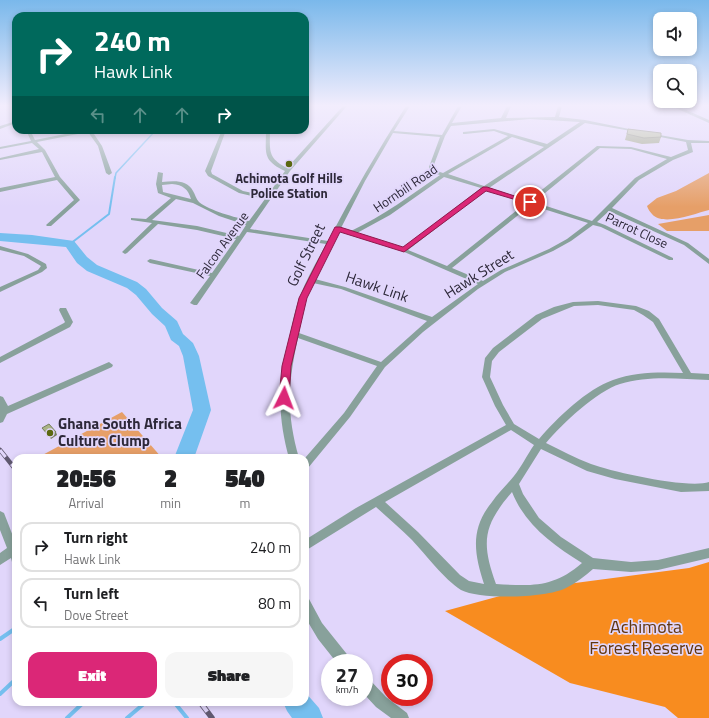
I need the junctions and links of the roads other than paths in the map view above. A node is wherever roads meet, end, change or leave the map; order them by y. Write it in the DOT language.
graph roads {
  1 [pos="44,140"];
  2 [pos="96,140"];
  3 [pos="220,140"];
  4 [pos="268,140"];
  5 [pos="315,140"];
  6 [pos="387,140"];
  7 [pos="442,140"];
  8 [pos="505,140"];
  9 [pos="524,140"];
  10 [pos="557,140"];
  11 [pos="680,140"];
  12 [pos="688,141"];
  13 [pos="34,142"];
  14 [pos="709,142"];
  15 [pos="547,146"];
  16 [pos="0,148"];
  17 [pos="43,150"];
  18 [pos="0,159"];
  19 [pos="671,159"];
  20 [pos="288,170"];
  21 [pos="109,173"];
  22 [pos="160,173"];
  23 [pos="443,175"];
  24 [pos="58,178"];
  25 [pos="159,184"];
  26 [pos="485,188"];
  27 [pos="0,190"];
  28 [pos="175,197"];
  29 [pos="269,198"];
  30 [pos="195,202"];
  31 [pos="530,202"];
  32 [pos="608,208"];
  33 [pos="133,219"];
  34 [pos="146,221"];
  35 [pos="592,222"];
  36 [pos="156,223"];
  37 [pos="251,224"];
  38 [pos="49,226"];
  39 [pos="338,229"];
  40 [pos="247,230"];
  41 [pos="352,233"];
  42 [pos="241,238"];
  43 [pos="329,243"];
  44 [pos="0,248"];
  45 [pos="404,250"];
  46 [pos="125,252"];
  47 [pos="672,259"];
  48 [pos="150,261"];
  49 [pos="709,262"];
  50 [pos="448,268"];
  51 [pos="214,276"];
  52 [pos="311,280"];
  53 [pos="483,283"];
  54 [pos="0,290"];
  55 [pos="194,303"];
  56 [pos="63,310"];
  57 [pos="432,320"];
  58 [pos="294,334"];
  59 [pos="0,360"];
  60 [pos="109,365"];
  61 [pos="382,366"];
  62 [pos="690,377"];
  63 [pos="709,377"];
  64 [pos="0,398"];
  65 [pos="5,411"];
  66 [pos="0,420"];
  67 [pos="511,426"];
  68 [pos="540,444"];
  69 [pos="293,454"];
  70 [pos="309,460"];
  71 [pos="514,483"];
  72 [pos="709,486"];
  73 [pos="377,502"];
  74 [pos="0,516"];
  75 [pos="309,544"];
  76 [pos="12,546"];
  77 [pos="709,553"];
  78 [pos="12,555"];
  79 [pos="0,560"];
  80 [pos="590,563"];
  81 [pos="492,589"];
  82 [pos="309,613"];
  83 [pos="337,654"];
  84 [pos="373,694"];
  85 [pos="402,718"];
  1 -- 13 [label="street"];
  2 -- 21 [label="street"];
  3 -- 29 [label="street"];
  4 -- 20 [label="street"];
  5 -- 20 [label="street, Falcon Avenue"];
  6 -- 39 [label="street, Golf Street"];
  7 -- 23 [label="street, Parrot Close"];
  8 -- 23 [label="street, Hornbill Road"];
  9 -- 15 [label="street"];
  10 -- 15 [label="street"];
  11 -- 12 [label="street"];
  12 -- 14 [label="street"];
  12 -- 19 [label="street, Hawk Street"];
  13 -- 16 [label="street"];
  13 -- 17 [label="street"];
  15 -- 26 [label="street"];
  17 -- 18 [label="street"];
  17 -- 24 [label="street"];
  19 -- 31 [label="street"];
  19 -- 32 [label="street, Hawk Street"];
  20 -- 29 [label="street, Falcon Avenue"];
  22 -- 25 [label="street"];
  23 -- 26 [label="street, Parrot Close"];
  23 -- 41 [label="street, Hornbill Road"];
  24 -- 27 [label="street"];
  24 -- 38 [label="street"];
  25 -- 28 [label="street"];
  25 -- 30 [label="street"];
  26 -- 31 [label="street, Parrot Close"];
  26 -- 45 [label="street"];
  28 -- 30 [label="street"];
  28 -- 34 [label="street"];
  29 -- 37 [label="street, Falcon Avenue"];
  30 -- 37 [label="street"];
  31 -- 35 [label="street, Parrot Close"];
  31 -- 50 [label="street"];
  32 -- 35 [label="street, Hawk Street"];
  32 -- 49 [label="street"];
  33 -- 34 [label="street"];
  34 -- 36 [label="street"];
  35 -- 47 [label="street, Parrot Close"];
  35 -- 53 [label="street, Hawk Street"];
  36 -- 42 [label="street"];
  36 -- 46 [label="street"];
  37 -- 40 [label="street, Falcon Avenue"];
  39 -- 41 [label="street"];
  39 -- 43 [label="street, Golf Street"];
  40 -- 42 [label="street, Falcon Avenue"];
  40 -- 43 [label="street"];
  41 -- 45 [label="street"];
  42 -- 51 [label="street, Falcon Avenue"];
  43 -- 52 [label="street, Golf Street"];
  44 -- 54 [label="street"];
  45 -- 50 [label="street"];
  48 -- 51 [label="street"];
  50 -- 53 [label="street"];
  51 -- 55 [label="street, Falcon Avenue"];
  52 -- 57 [label="street, Hawk Link"];
  52 -- 58 [label="street, Golf Street"];
  53 -- 57 [label="street, Hawk Street"];
  56 -- 59 [label="street"];
  57 -- 61 [label="street, Hawk Street"];
  58 -- 61 [label="street"];
  58 -- 69 [label="street, Golf Street"];
  60 -- 65 [label="street"];
  61 -- 70 [label="street, Hawk Street"];
  62 -- 63 [label="street"];
  62 -- 67 [label="street"];
  62 -- 68 [label="street"];
  64 -- 65 [label="street"];
  65 -- 66 [label="street"];
  67 -- 68 [label="street"];
  67 -- 73 [label="street"];
  68 -- 71 [label="street"];
  68 -- 72 [label="street"];
  71 -- 80 [label="street"];
  71 -- 81 [label="street"];
  73 -- 75 [label="street"];
  73 -- 81 [label="street"];
  74 -- 76 [label="street"];
  77 -- 80 [label="street"];
  78 -- 79 [label="street"];
  80 -- 81 [label="street"];
  82 -- 83 [label="street"];
  84 -- 85 [label="street"];
}
